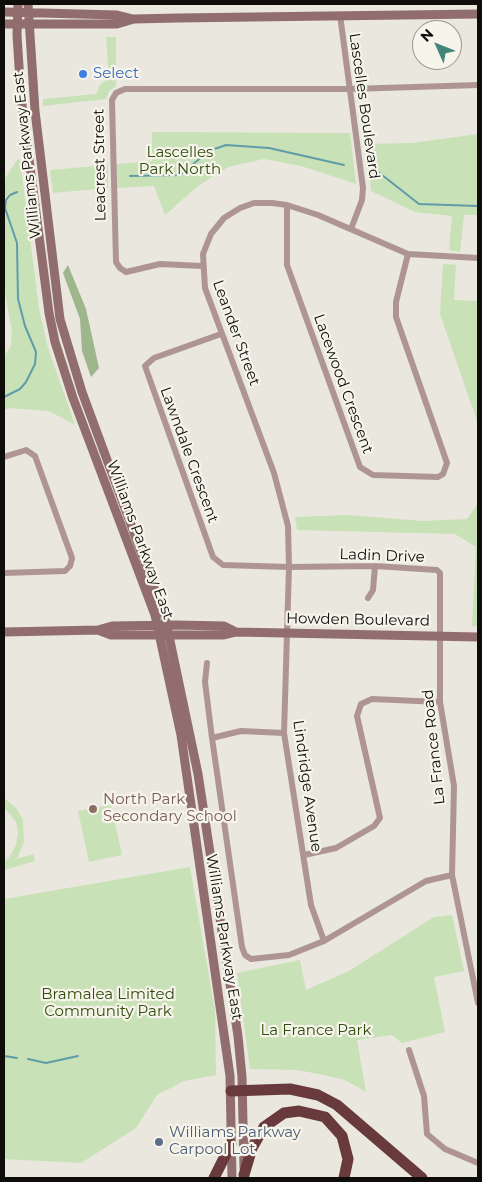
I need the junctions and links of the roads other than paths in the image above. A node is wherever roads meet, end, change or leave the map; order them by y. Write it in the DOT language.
graph roads {
  1 [pos="18,8"];
  2 [pos="28,8"];
  3 [pos="4,12"];
  4 [pos="478,14"];
  5 [pos="340,15"];
  6 [pos="134,19"];
  7 [pos="4,24"];
  8 [pos="18,24"];
  9 [pos="28,24"];
  10 [pos="478,85"];
  11 [pos="350,89"];
  12 [pos="287,205"];
  13 [pos="351,229"];
  14 [pos="408,254"];
  15 [pos="478,258"];
  16 [pos="202,266"];
  17 [pos="221,334"];
  18 [pos="4,457"];
  19 [pos="375,566"];
  20 [pos="289,567"];
  21 [pos="4,573"];
  22 [pos="368,598"];
  23 [pos="168,626"];
  24 [pos="158,630"];
  25 [pos="4,632"];
  26 [pos="236,632"];
  27 [pos="286,632"];
  28 [pos="171,635"];
  29 [pos="439,636"];
  30 [pos="478,637"];
  31 [pos="207,663"];
  32 [pos="440,702"];
  33 [pos="284,733"];
  34 [pos="212,738"];
  35 [pos="304,855"];
  36 [pos="452,875"];
  37 [pos="324,941"];
  38 [pos="478,1003"];
  39 [pos="409,1050"];
  40 [pos="237,1090"];
  41 [pos="231,1144"];
  42 [pos="478,1163"];
  43 [pos="244,1177"];
  44 [pos="214,1178"];
  45 [pos="232,1178"];
  46 [pos="344,1178"];
  47 [pos="422,1178"];
  1 -- 2 [label="main road"];
  1 -- 3 [label="main road"];
  1 -- 8 [label="main road, Williams Parkway East"];
  2 -- 6 [label="main road"];
  2 -- 9 [label="main road, Williams Parkway East"];
  4 -- 5 [label="main road"];
  5 -- 6 [label="main road"];
  5 -- 11 [label="street, Lascelles Boulevard"];
  6 -- 9 [label="main road"];
  7 -- 8 [label="main road"];
  8 -- 9 [label="main road"];
  8 -- 24 [label="main road, Williams Parkway East"];
  9 -- 23 [label="main road, Williams Parkway East"];
  10 -- 11 [label="street"];
  11 -- 13 [label="street, Lascelles Boulevard"];
  11 -- 16 [label="street, Leacrest Street"];
  12 -- 13 [label="street, Leander Street"];
  12 -- 14 [label="street, Lacewood Crescent"];
  12 -- 16 [label="street, Leander Street"];
  13 -- 14 [label="street, Leander Street"];
  14 -- 15 [label="street, Leander Street"];
  16 -- 17 [label="street, Leander Street"];
  17 -- 20 [label="street, Leander Street"];
  17 -- 20 [label="street, Lawndale Crescent"];
  18 -- 21 [label="street"];
  19 -- 20 [label="street, Ladin Drive"];
  19 -- 22 [label="street"];
  19 -- 29 [label="street, Ladin Drive"];
  20 -- 27 [label="street, Leander Street"];
  23 -- 24 [label="main road, Howden Boulevard"];
  23 -- 26 [label="main road, Howden Boulevard"];
  23 -- 28 [label="main road, Williams Parkway East"];
  24 -- 25 [label="main road"];
  24 -- 28 [label="main road, Howden Boulevard"];
  24 -- 40 [label="main road, Williams Parkway East"];
  26 -- 27 [label="main road, Howden Boulevard"];
  26 -- 28 [label="main road, Howden Boulevard"];
  27 -- 29 [label="main road, Howden Boulevard"];
  27 -- 33 [label="street, Lindridge Avenue"];
  28 -- 40 [label="main road, Williams Parkway East"];
  29 -- 30 [label="main road, Howden Boulevard"];
  29 -- 32 [label="street, La France Road"];
  31 -- 34 [label="street"];
  32 -- 35 [label="street"];
  32 -- 36 [label="street, La France Road"];
  33 -- 34 [label="street"];
  33 -- 35 [label="street, Lindridge Avenue"];
  34 -- 37 [label="street"];
  35 -- 37 [label="street, Lindridge Avenue"];
  36 -- 37 [label="street"];
  36 -- 38 [label="street, La France Road"];
  39 -- 42 [label="street"];
  40 -- 41 [label="main road, Williams Parkway East"];
  40 -- 43 [label="main road, Williams Parkway East"];
  40 -- 47 [label="highway"];
  41 -- 44 [label="highway"];
  41 -- 45 [label="main road, Williams Parkway East"];
  43 -- 46 [label="highway"];
}
